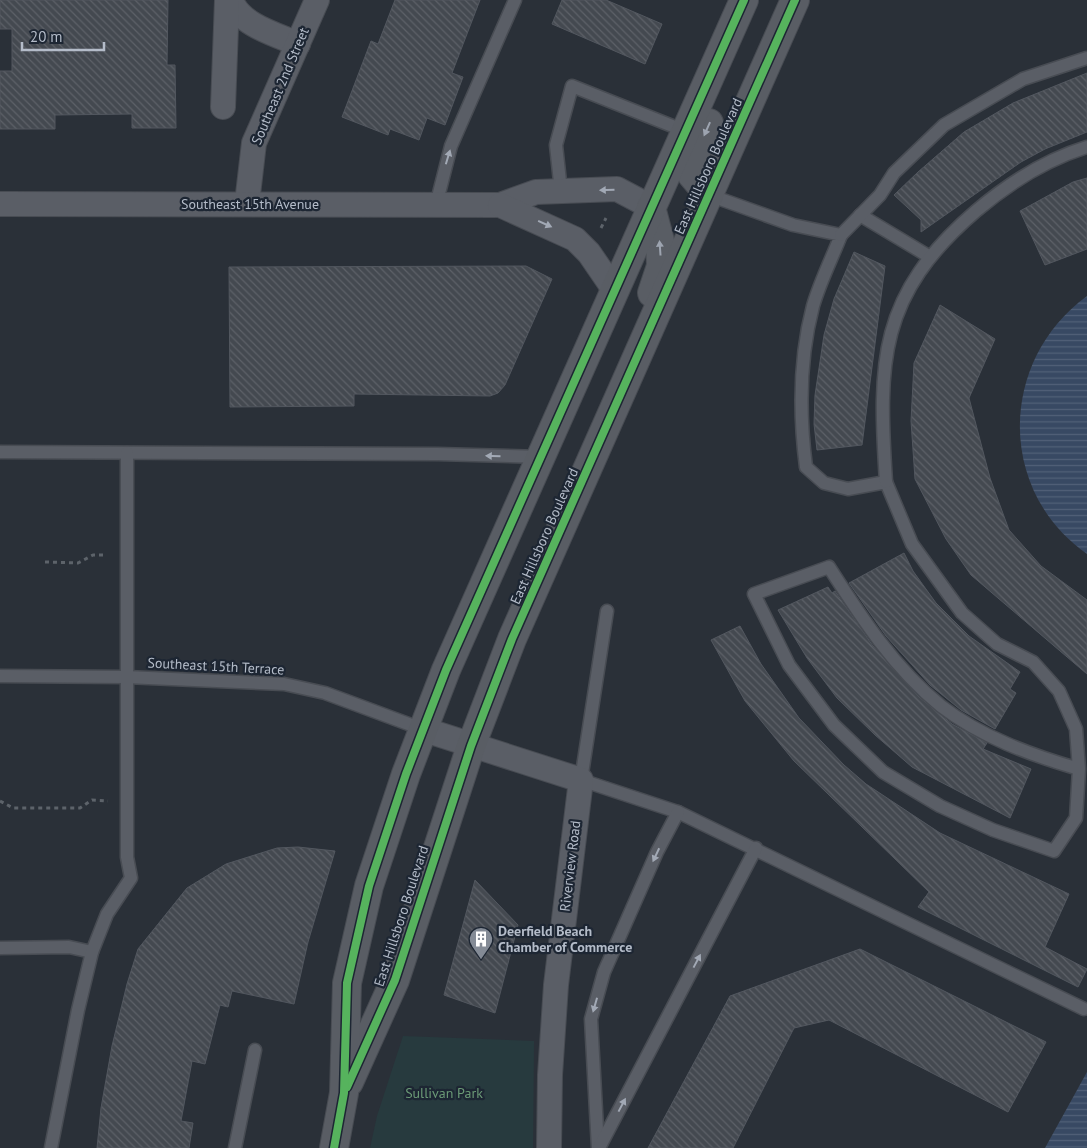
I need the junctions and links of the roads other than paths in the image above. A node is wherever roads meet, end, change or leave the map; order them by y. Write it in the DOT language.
graph roads {
  1 [pos="227,0"];
  2 [pos="231,0"];
  3 [pos="317,0"];
  4 [pos="515,0"];
  5 [pos="744,0"];
  6 [pos="795,0"];
  7 [pos="298,44"];
  8 [pos="721,51"];
  9 [pos="1087,58"];
  10 [pos="223,107"];
  11 [pos="686,131"];
  12 [pos="1087,147"];
  13 [pos="562,191"];
  14 [pos="709,195"];
  15 [pos="247,203"];
  16 [pos="0,204"];
  17 [pos="436,204"];
  18 [pos="500,205"];
  19 [pos="651,207"];
  20 [pos="860,215"];
  21 [pos="841,234"];
  22 [pos="930,257"];
  23 [pos="615,292"];
  24 [pos="606,428"];
  25 [pos="0,452"];
  26 [pos="127,454"];
  27 [pos="542,457"];
  28 [pos="886,482"];
  29 [pos="607,611"];
  30 [pos="0,676"];
  31 [pos="126,677"];
  32 [pos="422,729"];
  33 [pos="471,746"];
  34 [pos="1079,769"];
  35 [pos="581,780"];
  36 [pos="678,812"];
  37 [pos="756,848"];
  38 [pos="0,948"];
  39 [pos="92,952"];
  40 [pos="1084,1009"];
  41 [pos="255,1050"];
  42 [pos="344,1093"];
  43 [pos="51,1148"];
  44 [pos="235,1148"];
  45 [pos="334,1148"];
  46 [pos="549,1148"];
  47 [pos="599,1148"];
  1 -- 10 [label="street"];
  2 -- 7 [label="street"];
  3 -- 7 [label="street, Southeast 2nd Street"];
  17 -- 4 [label="lane, one-way"];
  5 -- 8 [label="main road, East Hillsboro Boulevard"];
  6 -- 14 [label="main road, East Hillsboro Boulevard"];
  7 -- 15 [label="street, Southeast 2nd Street"];
  8 -- 11 [label="main road, East Hillsboro Boulevard"];
  8 -- 14 [label="main road, one-way"];
  9 -- 20 [label="lane"];
  11 -- 13 [label="lane"];
  11 -- 19 [label="main road, East Hillsboro Boulevard"];
  12 -- 22 [label="lane"];
  13 -- 18 [label="street, Southeast 15th Avenue"];
  19 -- 13 [label="street, Southeast 15th Avenue, one-way"];
  14 -- 21 [label="lane"];
  14 -- 24 [label="main road, East Hillsboro Boulevard"];
  15 -- 16 [label="street, Southeast 15th Avenue"];
  15 -- 17 [label="street, Southeast 15th Avenue"];
  17 -- 18 [label="street, Southeast 15th Avenue"];
  18 -- 23 [label="street, Southeast 15th Avenue, one-way"];
  19 -- 23 [label="main road, East Hillsboro Boulevard"];
  24 -- 19 [label="main road, one-way"];
  20 -- 21 [label="lane"];
  20 -- 22 [label="lane"];
  21 -- 28 [label="lane"];
  22 -- 28 [label="lane"];
  23 -- 27 [label="main road, East Hillsboro Boulevard"];
  24 -- 33 [label="main road, East Hillsboro Boulevard"];
  25 -- 26 [label="lane"];
  27 -- 26 [label="lane, one-way"];
  26 -- 31 [label="lane"];
  27 -- 32 [label="main road, East Hillsboro Boulevard"];
  28 -- 34 [label="lane"];
  29 -- 35 [label="lane"];
  30 -- 31 [label="lane, Southeast 15th Terrace"];
  31 -- 32 [label="lane, Southeast 15th Terrace"];
  31 -- 39 [label="lane"];
  32 -- 33 [label="street"];
  32 -- 42 [label="main road, East Hillsboro Boulevard"];
  33 -- 35 [label="street"];
  33 -- 42 [label="main road, East Hillsboro Boulevard"];
  34 -- 34 [label="lane"];
  35 -- 36 [label="lane"];
  35 -- 46 [label="street, Riverview Road"];
  36 -- 37 [label="lane"];
  36 -- 47 [label="lane, one-way"];
  37 -- 40 [label="lane"];
  47 -- 37 [label="lane, one-way"];
  38 -- 39 [label="lane"];
  39 -- 43 [label="lane"];
  41 -- 44 [label="lane"];
  42 -- 45 [label="main road, East Hillsboro Boulevard"];
}
